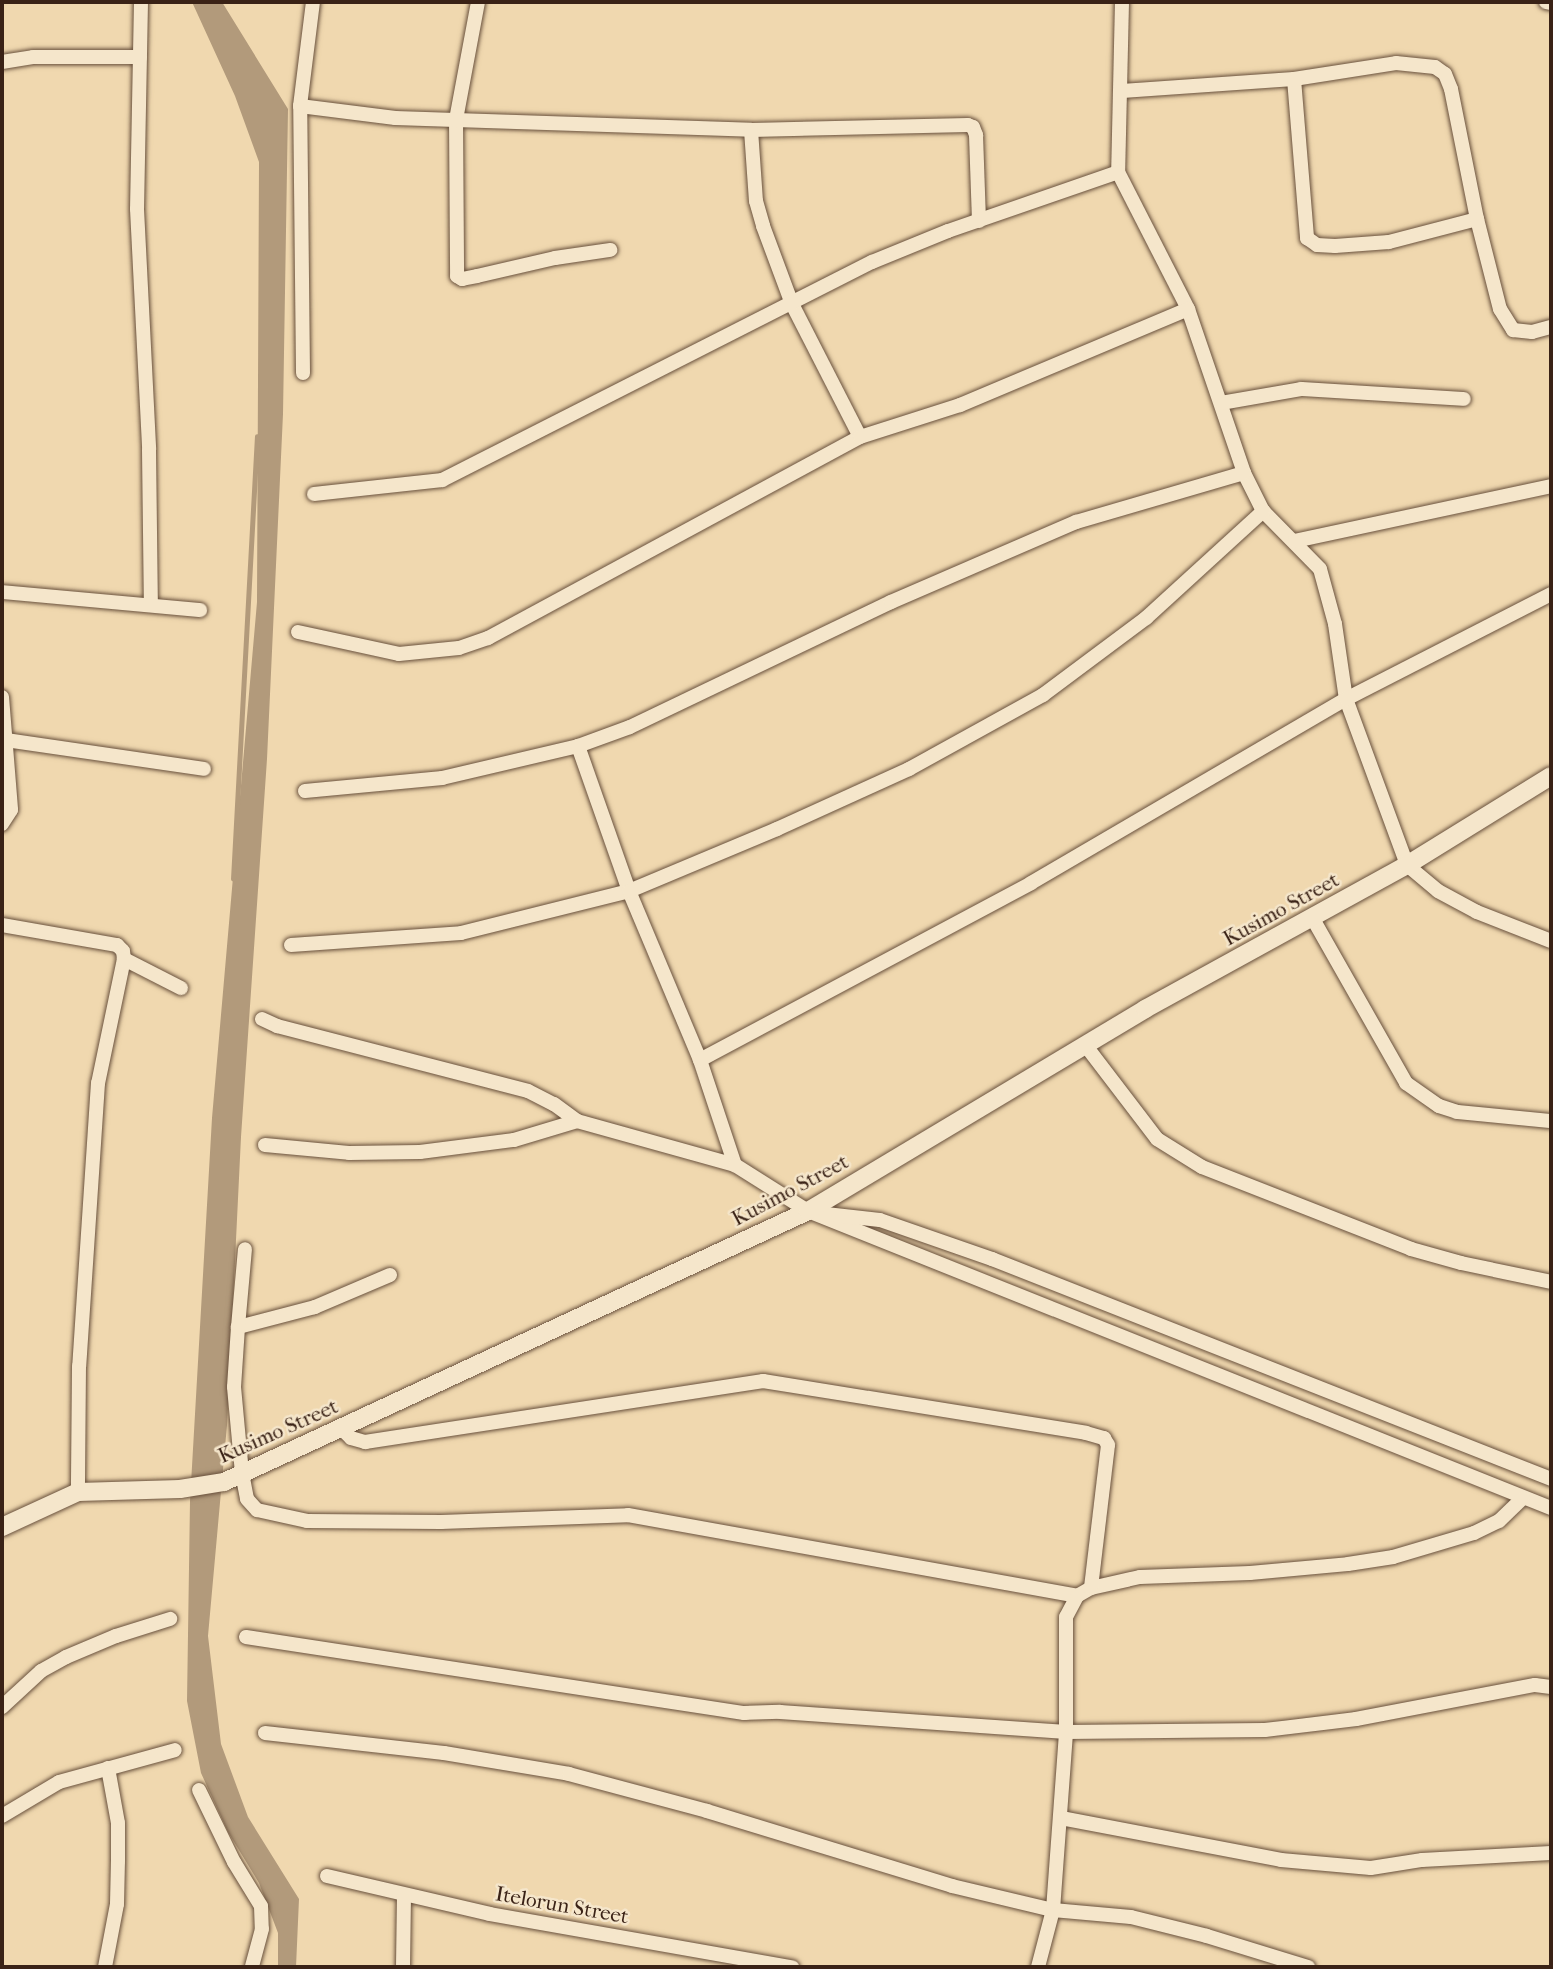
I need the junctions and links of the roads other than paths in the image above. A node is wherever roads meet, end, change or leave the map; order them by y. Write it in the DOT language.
graph roads {
  1 [pos="141,2"];
  2 [pos="313,2"];
  3 [pos="478,2"];
  4 [pos="1122,2"];
  5 [pos="1546,2"];
  6 [pos="1551,3"];
  7 [pos="140,57"];
  8 [pos="2,62"];
  9 [pos="1294,79"];
  10 [pos="1122,92"];
  11 [pos="300,106"];
  12 [pos="456,118"];
  13 [pos="751,130"];
  14 [pos="1118,172"];
  15 [pos="1477,219"];
  16 [pos="979,221"];
  17 [pos="610,250"];
  18 [pos="792,304"];
  19 [pos="1188,309"];
  20 [pos="1551,327"];
  21 [pos="303,373"];
  22 [pos="1464,399"];
  23 [pos="1221,403"];
  24 [pos="860,437"];
  25 [pos="1244,473"];
  26 [pos="1551,486"];
  27 [pos="314,494"];
  28 [pos="1263,512"];
  29 [pos="1295,541"];
  30 [pos="2,592"];
  31 [pos="1551,594"];
  32 [pos="151,604"];
  33 [pos="200,610"];
  34 [pos="298,632"];
  35 [pos="2,697"];
  36 [pos="1346,699"];
  37 [pos="6,740"];
  38 [pos="578,746"];
  39 [pos="204,769"];
  40 [pos="1551,776"];
  41 [pos="305,790"];
  42 [pos="2,824"];
  43 [pos="1408,865"];
  44 [pos="629,891"];
  45 [pos="1313,919"];
  46 [pos="2,925"];
  47 [pos="1551,941"];
  48 [pos="291,945"];
  49 [pos="124,959"];
  50 [pos="181,988"];
  51 [pos="262,1018"];
  52 [pos="1086,1046"];
  53 [pos="700,1060"];
  54 [pos="577,1121"];
  55 [pos="1551,1121"];
  56 [pos="265,1145"];
  57 [pos="735,1165"];
  58 [pos="807,1211"];
  59 [pos="244,1249"];
  60 [pos="390,1275"];
  61 [pos="1551,1282"];
  62 [pos="238,1327"];
  63 [pos="341,1428"];
  64 [pos="242,1473"];
  65 [pos="1551,1479"];
  66 [pos="78,1492"];
  67 [pos="1523,1498"];
  68 [pos="1551,1508"];
  69 [pos="2,1527"];
  70 [pos="1091,1588"];
  71 [pos="1077,1596"];
  72 [pos="170,1619"];
  73 [pos="246,1637"];
  74 [pos="1551,1687"];
  75 [pos="2,1707"];
  76 [pos="1066,1732"];
  77 [pos="265,1733"];
  78 [pos="175,1750"];
  79 [pos="108,1768"];
  80 [pos="199,1790"];
  81 [pos="2,1816"];
  82 [pos="1061,1818"];
  83 [pos="1551,1853"];
  84 [pos="327,1876"];
  85 [pos="404,1895"];
  86 [pos="1053,1910"];
  87 [pos="105,1967"];
  88 [pos="252,1967"];
  89 [pos="403,1967"];
  90 [pos="792,1967"];
  91 [pos="1038,1967"];
  92 [pos="1308,1967"];
  1 -- 7 [label="street"];
  2 -- 11 [label="street"];
  3 -- 12 [label="street"];
  4 -- 10 [label="street"];
  5 -- 6 [label="street"];
  7 -- 8 [label="street"];
  7 -- 32 [label="street"];
  9 -- 10 [label="street"];
  9 -- 15 [label="street"];
  9 -- 15 [label="street"];
  10 -- 14 [label="street"];
  11 -- 12 [label="street"];
  11 -- 21 [label="street"];
  12 -- 13 [label="street"];
  12 -- 17 [label="street"];
  13 -- 16 [label="street"];
  13 -- 18 [label="street"];
  14 -- 16 [label="street"];
  14 -- 19 [label="street"];
  15 -- 20 [label="street"];
  16 -- 18 [label="street"];
  18 -- 24 [label="street"];
  18 -- 27 [label="street"];
  19 -- 23 [label="street"];
  19 -- 24 [label="street"];
  22 -- 23 [label="street"];
  23 -- 25 [label="street"];
  24 -- 34 [label="street"];
  25 -- 28 [label="street"];
  25 -- 38 [label="street"];
  26 -- 29 [label="street"];
  28 -- 29 [label="street"];
  28 -- 44 [label="street"];
  29 -- 36 [label="street"];
  30 -- 32 [label="street"];
  31 -- 36 [label="street"];
  32 -- 33 [label="street"];
  35 -- 37 [label="street"];
  36 -- 43 [label="street"];
  36 -- 53 [label="street"];
  37 -- 39 [label="street"];
  37 -- 42 [label="street"];
  38 -- 41 [label="street"];
  38 -- 44 [label="street"];
  40 -- 43 [label="street, Kusimo Street"];
  43 -- 45 [label="street, Kusimo Street"];
  43 -- 47 [label="street"];
  44 -- 48 [label="street"];
  44 -- 53 [label="street"];
  45 -- 52 [label="street, Kusimo Street"];
  45 -- 55 [label="street"];
  46 -- 49 [label="street"];
  49 -- 50 [label="street"];
  49 -- 66 [label="street"];
  51 -- 54 [label="street"];
  52 -- 58 [label="street, Kusimo Street"];
  52 -- 61 [label="street"];
  53 -- 57 [label="street"];
  54 -- 56 [label="street"];
  54 -- 57 [label="street"];
  57 -- 58 [label="street"];
  58 -- 63 [label="street, Kusimo Street"];
  58 -- 65 [label="street"];
  58 -- 67 [label="street"];
  59 -- 62 [label="street"];
  60 -- 62 [label="street"];
  62 -- 64 [label="street"];
  63 -- 64 [label="street, Kusimo Street"];
  63 -- 70 [label="street"];
  64 -- 66 [label="street, Kusimo Street"];
  64 -- 71 [label="street"];
  66 -- 69 [label="street, Kusimo Street"];
  67 -- 68 [label="street"];
  67 -- 70 [label="street"];
  70 -- 71 [label="street"];
  71 -- 76 [label="street"];
  72 -- 75 [label="street"];
  73 -- 76 [label="street"];
  74 -- 76 [label="street"];
  76 -- 82 [label="street"];
  77 -- 86 [label="street"];
  78 -- 79 [label="street"];
  79 -- 81 [label="street"];
  79 -- 87 [label="street"];
  80 -- 88 [label="street"];
  82 -- 83 [label="street"];
  82 -- 86 [label="street"];
  84 -- 85 [label="street, Itelorun Street"];
  85 -- 89 [label="street"];
  85 -- 90 [label="street, Itelorun Street"];
  86 -- 91 [label="street"];
  86 -- 92 [label="street"];
}
